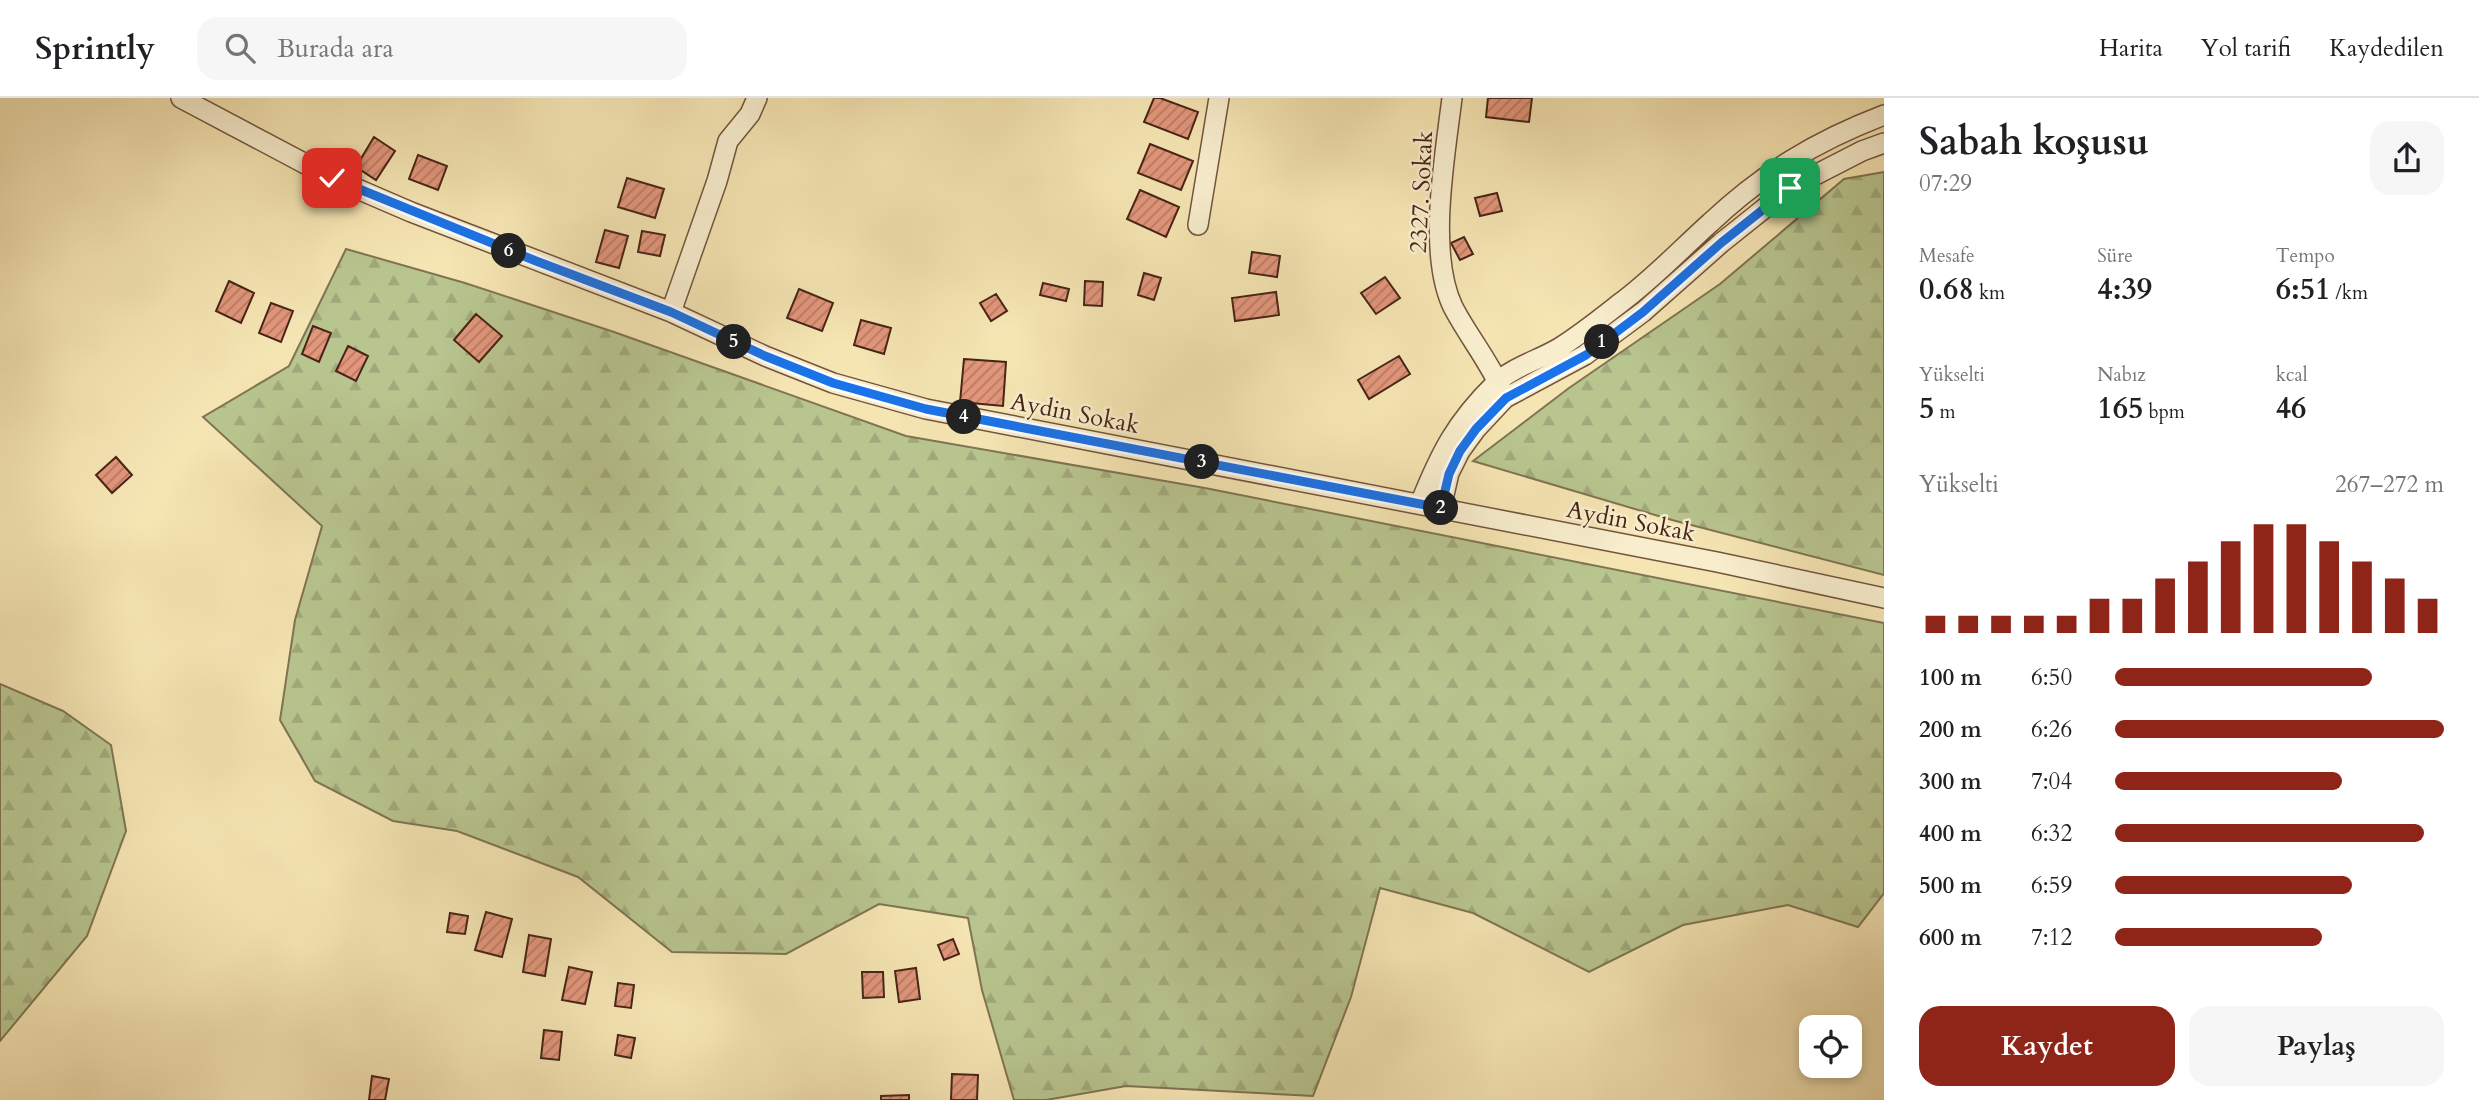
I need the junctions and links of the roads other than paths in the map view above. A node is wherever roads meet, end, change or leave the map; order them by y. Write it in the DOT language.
graph roads {
  1 [pos="181,98"];
  2 [pos="757,98"];
  3 [pos="1219,98"];
  4 [pos="1452,98"];
  5 [pos="1884,115"];
  6 [pos="1884,143"];
  7 [pos="1198,225"];
  8 [pos="671,312"];
  9 [pos="1502,389"];
  10 [pos="1420,504"];
  11 [pos="1441,508"];
  12 [pos="1884,598"];
  1 -- 8 [label="street, Aydin Sokak"];
  2 -- 8 [label="street"];
  3 -- 7 [label="street"];
  4 -- 9 [label="street, 2327. Sokak"];
  5 -- 9 [label="street"];
  6 -- 9 [label="street"];
  8 -- 10 [label="street, Aydin Sokak"];
  9 -- 10 [label="street"];
  9 -- 11 [label="street"];
  10 -- 11 [label="street, Aydin Sokak"];
  11 -- 12 [label="street, Aydin Sokak"];
}
